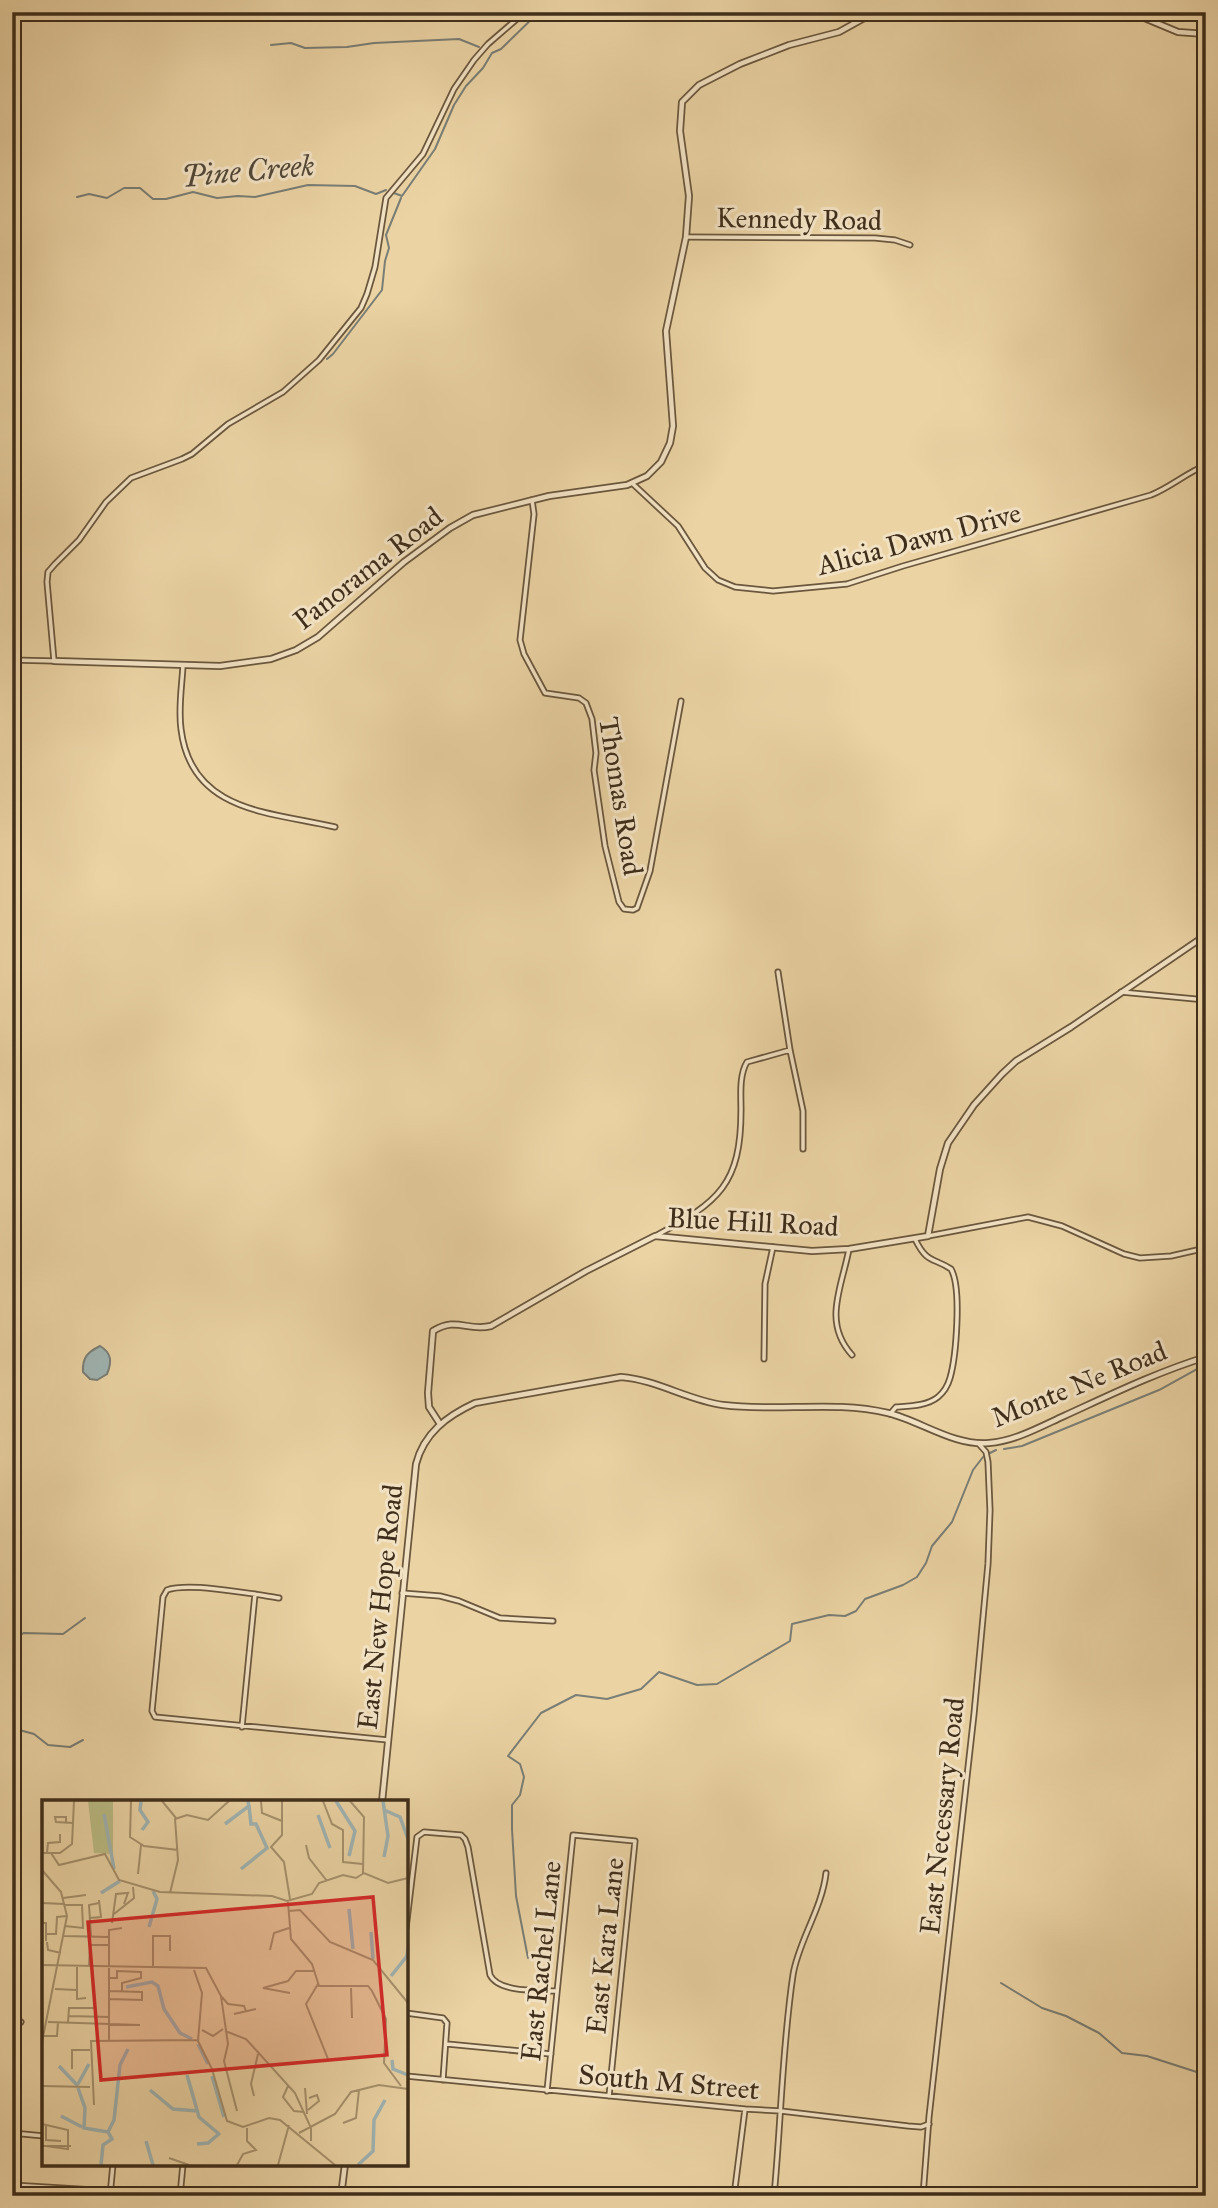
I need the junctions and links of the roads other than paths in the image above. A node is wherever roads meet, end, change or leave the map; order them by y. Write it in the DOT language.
graph roads {
  1 [pos="525,12"];
  2 [pos="875,12"];
  3 [pos="1130,12"];
  4 [pos="1206,34"];
  5 [pos="686,237"];
  6 [pos="910,245"];
  7 [pos="1206,465"];
  8 [pos="633,484"];
  9 [pos="532,500"];
  10 [pos="12,660"];
  11 [pos="54,661"];
  12 [pos="183,665"];
  13 [pos="681,701"];
  14 [pos="335,827"];
  15 [pos="1206,935"];
  16 [pos="778,972"];
  17 [pos="1121,992"];
  18 [pos="1206,1000"];
  19 [pos="790,1050"];
  20 [pos="803,1149"];
  21 [pos="655,1236"];
  22 [pos="928,1236"];
  23 [pos="915,1239"];
  24 [pos="773,1247"];
  25 [pos="1206,1248"];
  26 [pos="849,1249"];
  27 [pos="852,1355"];
  28 [pos="1206,1357"];
  29 [pos="764,1359"];
  30 [pos="890,1414"];
  31 [pos="440,1424"];
  32 [pos="978,1443"];
  33 [pos="402,1593"];
  34 [pos="255,1594"];
  35 [pos="279,1598"];
  36 [pos="553,1621"];
  37 [pos="243,1727"];
  38 [pos="388,1740"];
  39 [pos="382,1800"];
  40 [pos="635,1841"];
  41 [pos="826,1873"];
  42 [pos="408,1911"];
  43 [pos="557,1992"];
  44 [pos="408,2013"];
  45 [pos="12,2015"];
  46 [pos="21,2022"];
  47 [pos="447,2044"];
  48 [pos="551,2054"];
  49 [pos="408,2077"];
  50 [pos="443,2080"];
  51 [pos="547,2091"];
  52 [pos="609,2096"];
  53 [pos="745,2109"];
  54 [pos="782,2111"];
  55 [pos="929,2124"];
  56 [pos="12,2133"];
  57 [pos="42,2136"];
  58 [pos="113,2166"];
  59 [pos="183,2166"];
  60 [pos="345,2166"];
  61 [pos="12,2185"];
  62 [pos="110,2193"];
  63 [pos="180,2196"];
  64 [pos="341,2196"];
  65 [pos="734,2196"];
  66 [pos="774,2196"];
  67 [pos="923,2196"];
  1 -- 11 [label="street"];
  2 -- 5 [label="street, Panorama Road"];
  3 -- 4 [label="street"];
  5 -- 6 [label="street, Kennedy Road"];
  5 -- 8 [label="street, Panorama Road"];
  7 -- 8 [label="street, Alicia Dawn Drive"];
  8 -- 9 [label="street, Panorama Road"];
  9 -- 12 [label="street, Panorama Road"];
  9 -- 13 [label="street, Thomas Road"];
  10 -- 11 [label="street"];
  11 -- 12 [label="street, Panorama Road"];
  12 -- 14 [label="street"];
  15 -- 17 [label="street"];
  16 -- 19 [label="street"];
  17 -- 18 [label="street"];
  17 -- 22 [label="street"];
  19 -- 20 [label="street"];
  19 -- 21 [label="street"];
  21 -- 24 [label="street, Blue Hill Road"];
  21 -- 31 [label="street, Blue Hill Road"];
  22 -- 23 [label="street, Blue Hill Road"];
  22 -- 25 [label="street"];
  23 -- 26 [label="street, Blue Hill Road"];
  23 -- 30 [label="street"];
  24 -- 26 [label="street, Blue Hill Road"];
  24 -- 29 [label="street"];
  26 -- 27 [label="street"];
  28 -- 32 [label="street, Monte Ne Road"];
  30 -- 31 [label="street, Monte Ne Road"];
  30 -- 32 [label="street, Monte Ne Road"];
  31 -- 33 [label="street, East New Hope Road"];
  32 -- 55 [label="street, East Necessary Road"];
  33 -- 36 [label="street"];
  33 -- 38 [label="street, East New Hope Road"];
  34 -- 35 [label="street"];
  34 -- 37 [label="street"];
  34 -- 37 [label="street"];
  37 -- 38 [label="street"];
  38 -- 39 [label="street, East New Hope Road"];
  40 -- 43 [label="street, East Rachel Lane"];
  40 -- 52 [label="street, East Kara Lane"];
  41 -- 54 [label="street"];
  42 -- 43 [label="street"];
  43 -- 48 [label="street, East Rachel Lane"];
  44 -- 47 [label="street"];
  45 -- 46 [label="street"];
  47 -- 48 [label="street"];
  47 -- 50 [label="street"];
  48 -- 51 [label="street, East Rachel Lane"];
  49 -- 50 [label="street, South M Street"];
  50 -- 51 [label="street, South M Street"];
  51 -- 52 [label="street, South M Street"];
  52 -- 53 [label="street, South M Street"];
  53 -- 54 [label="street, South M Street"];
  53 -- 65 [label="street"];
  54 -- 55 [label="street, South M Street"];
  54 -- 66 [label="street"];
  55 -- 67 [label="street, East Necessary Road"];
  56 -- 57 [label="street"];
  58 -- 62 [label="street"];
  59 -- 63 [label="street"];
  60 -- 64 [label="street"];
  61 -- 62 [label="street"];
}
